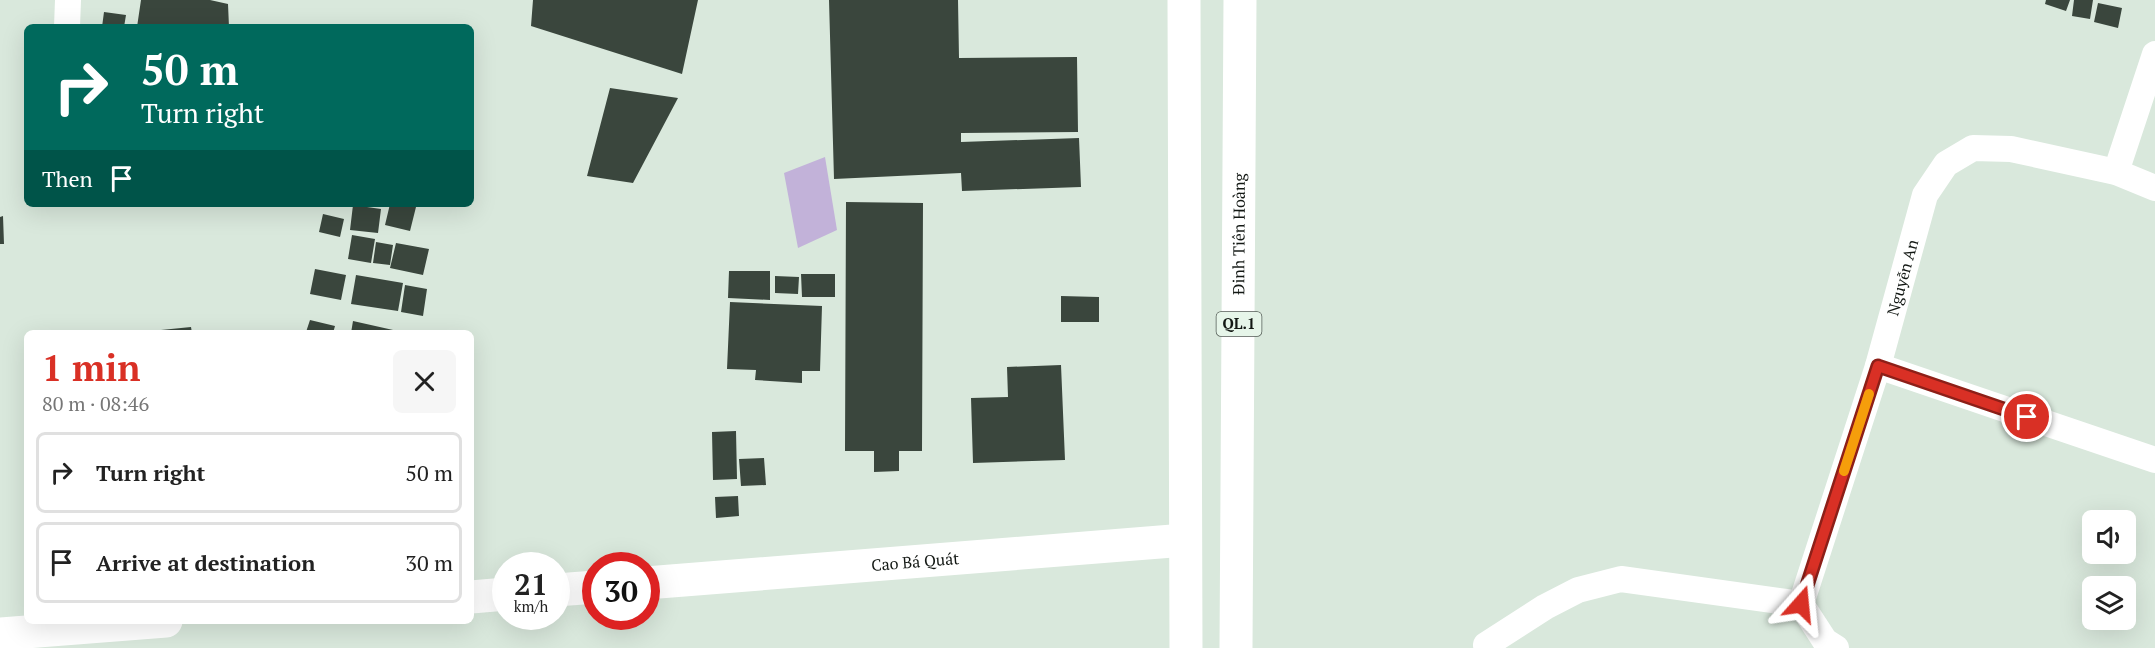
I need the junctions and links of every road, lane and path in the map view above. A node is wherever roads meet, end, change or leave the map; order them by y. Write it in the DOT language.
graph roads {
  1 [pos="68,0"];
  2 [pos="1184,0"];
  3 [pos="1240,0"];
  4 [pos="67,24"];
  5 [pos="2155,54"];
  6 [pos="2116,172"];
  7 [pos="2155,188"];
  8 [pos="1878,366"];
  9 [pos="2155,460"];
  10 [pos="1185,540"];
  11 [pos="660,582"];
  12 [pos="492,595"];
  13 [pos="474,597"];
  14 [pos="1801,604"];
  15 [pos="128,624"];
  16 [pos="0,634"];
  17 [pos="1486,645"];
  18 [pos="1186,648"];
  19 [pos="1236,648"];
  20 [pos="1836,648"];
  1 -- 4 [label="street"];
  2 -- 10 [label="main road"];
  3 -- 19 [label="main road, Đinh Tiên Hoàng / QL.1"];
  5 -- 6 [label="street"];
  6 -- 7 [label="street, Nguyễn An"];
  6 -- 8 [label="street, Nguyễn An"];
  8 -- 9 [label="street"];
  8 -- 14 [label="street, Nguyễn An"];
  10 -- 11 [label="main road, Cao Bá Quát"];
  10 -- 18 [label="main road"];
  12 -- 13 [label="main road"];
  14 -- 17 [label="street"];
  14 -- 20 [label="street"];
  15 -- 16 [label="main road"];
}
